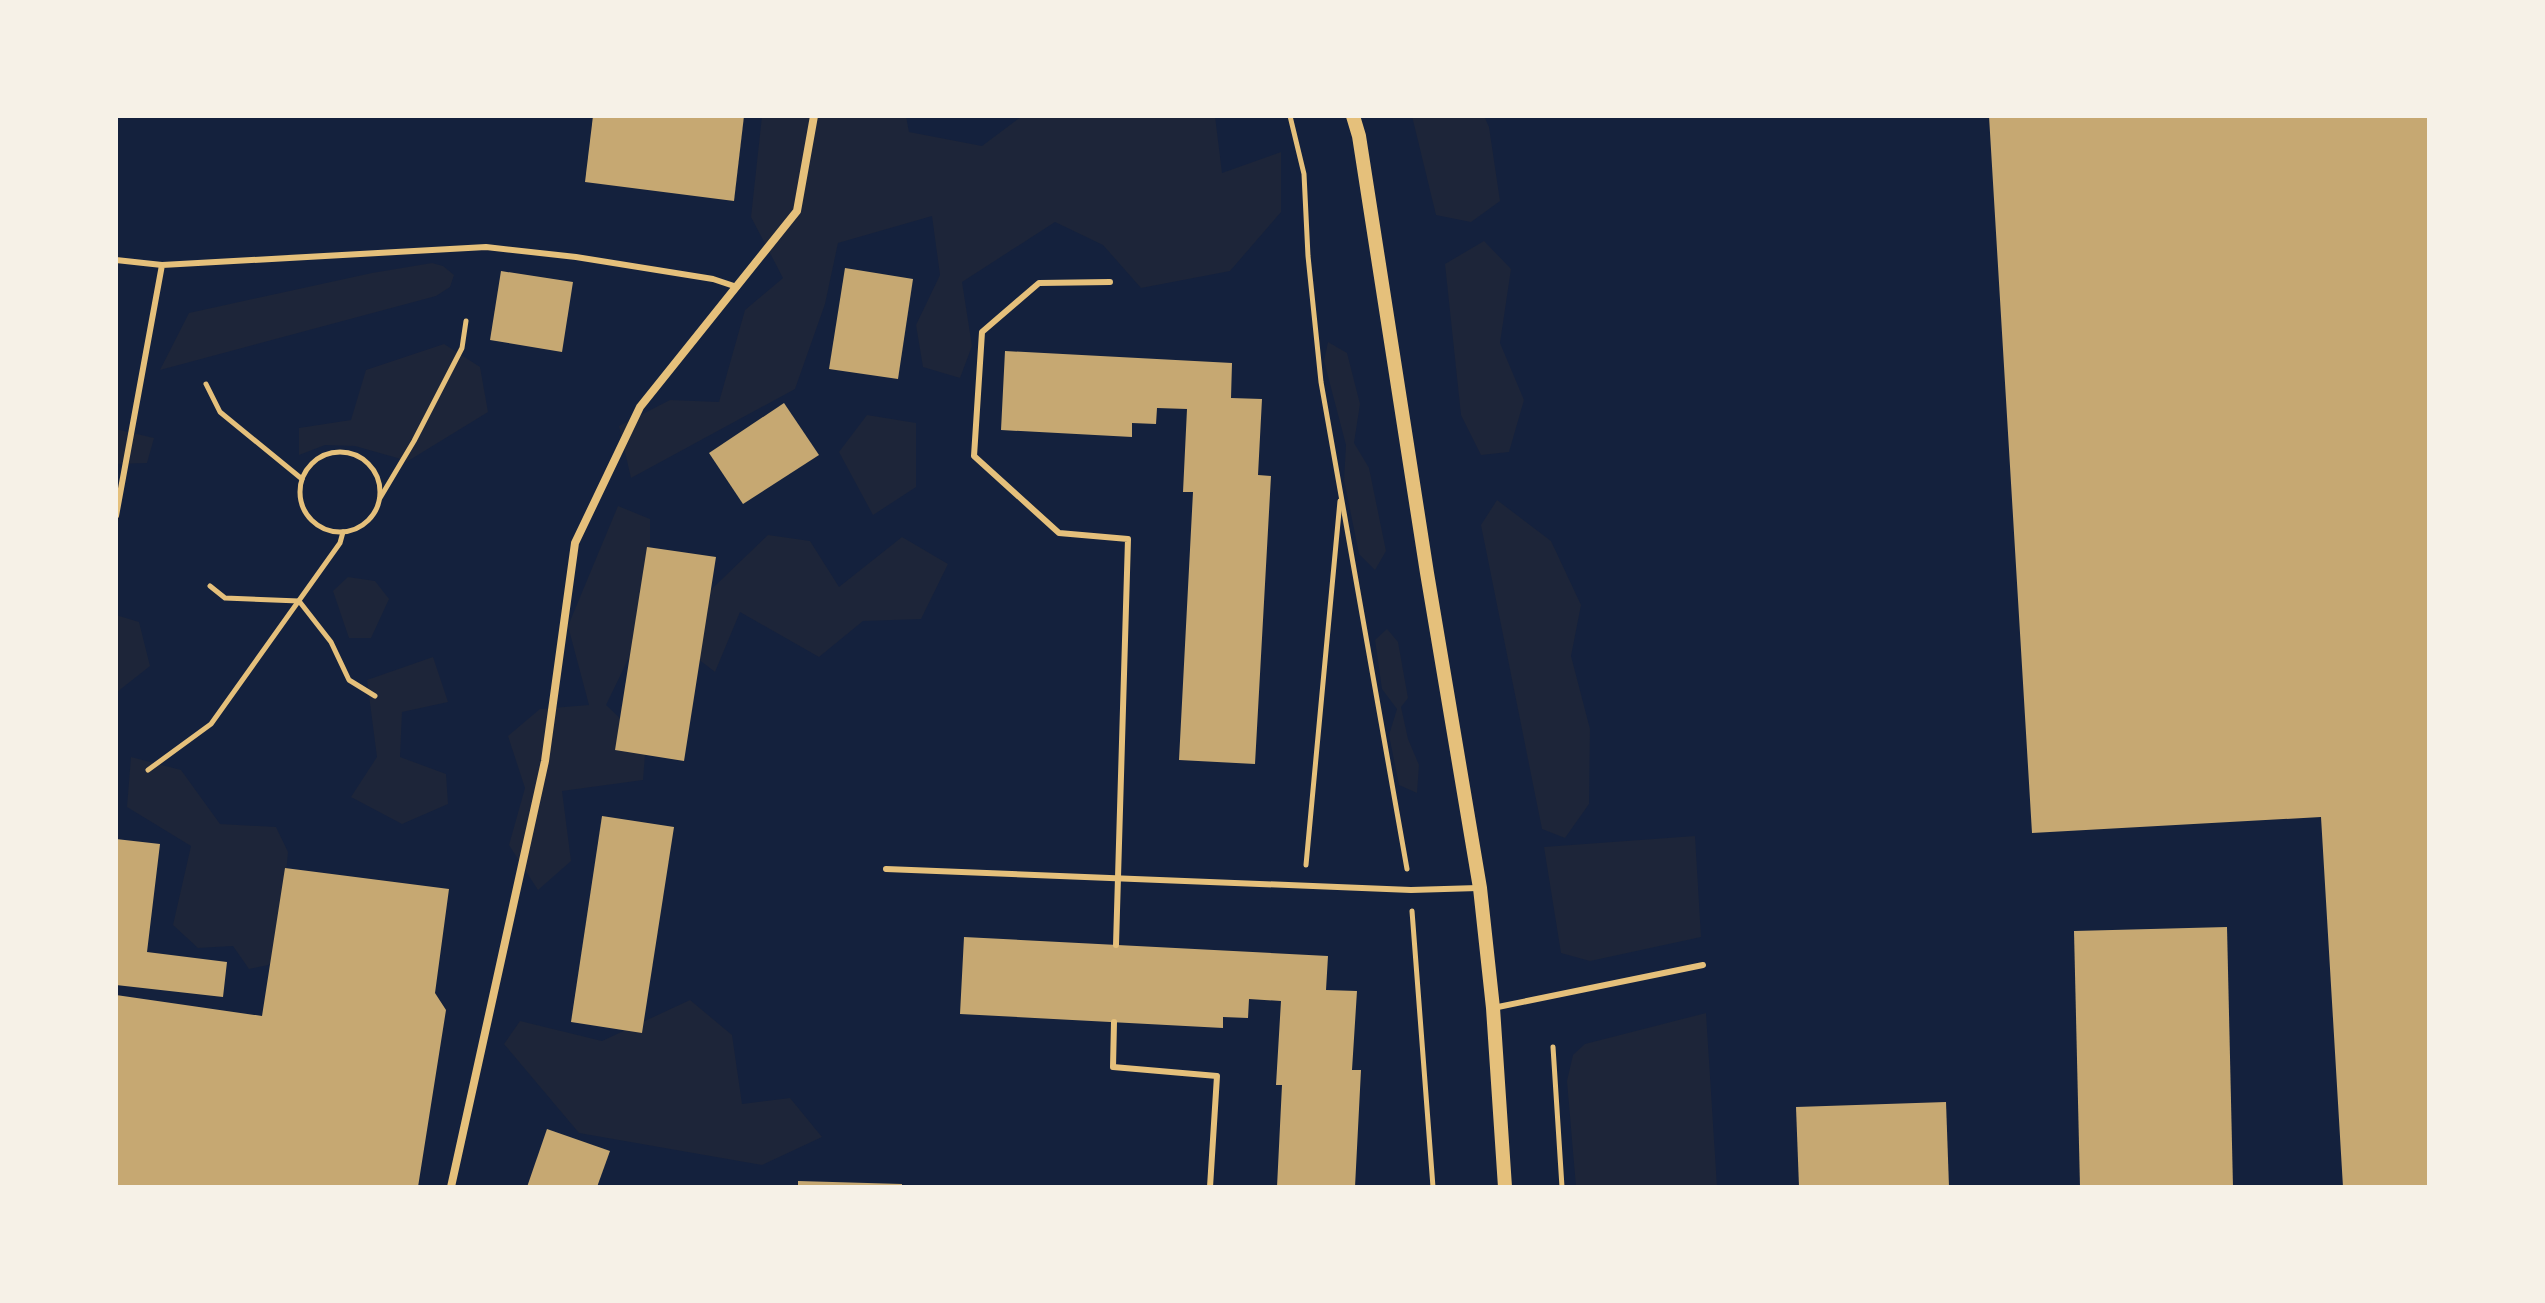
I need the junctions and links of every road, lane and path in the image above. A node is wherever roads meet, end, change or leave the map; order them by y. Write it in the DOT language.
graph roads {
  1 [pos="814,116"];
  2 [pos="1290,116"];
  3 [pos="1353,116"];
  4 [pos="116,260"];
  5 [pos="162,265"];
  6 [pos="1110,282"];
  7 [pos="737,287"];
  8 [pos="466,321"];
  9 [pos="206,384"];
  10 [pos="302,479"];
  11 [pos="1340,493"];
  12 [pos="379,499"];
  13 [pos="116,516"];
  14 [pos="343,532"];
  15 [pos="210,586"];
  16 [pos="299,601"];
  17 [pos="375,696"];
  18 [pos="148,770"];
  19 [pos="886,869"];
  20 [pos="1119,879"];
  21 [pos="1304,886"];
  22 [pos="1480,888"];
  23 [pos="1411,890"];
  24 [pos="1116,945"];
  25 [pos="1703,965"];
  26 [pos="1493,1008"];
  27 [pos="1114,1022"];
  28 [pos="1553,1047"];
  29 [pos="451,1187"];
  30 [pos="1210,1187"];
  31 [pos="1433,1187"];
  32 [pos="1505,1187"];
  33 [pos="1562,1187"];
  1 -- 7 [label="street"];
  2 -- 11 [label="path"];
  3 -- 22 [label="street"];
  4 -- 5 [label="lane"];
  5 -- 7 [label="lane"];
  5 -- 13 [label="lane"];
  6 -- 20 [label="lane"];
  7 -- 29 [label="street"];
  8 -- 12 [label="path"];
  9 -- 10 [label="path"];
  10 -- 12 [label="path"];
  10 -- 14 [label="path"];
  11 -- 21 [label="path"];
  11 -- 23 [label="path"];
  12 -- 14 [label="path"];
  14 -- 16 [label="path"];
  15 -- 16 [label="path"];
  16 -- 17 [label="path"];
  16 -- 18 [label="path"];
  19 -- 20 [label="lane"];
  20 -- 21 [label="lane"];
  20 -- 24 [label="lane"];
  21 -- 23 [label="lane"];
  22 -- 23 [label="lane"];
  22 -- 26 [label="street"];
  23 -- 31 [label="path"];
  25 -- 26 [label="lane"];
  26 -- 32 [label="street"];
  27 -- 30 [label="lane"];
  28 -- 33 [label="path"];
}
